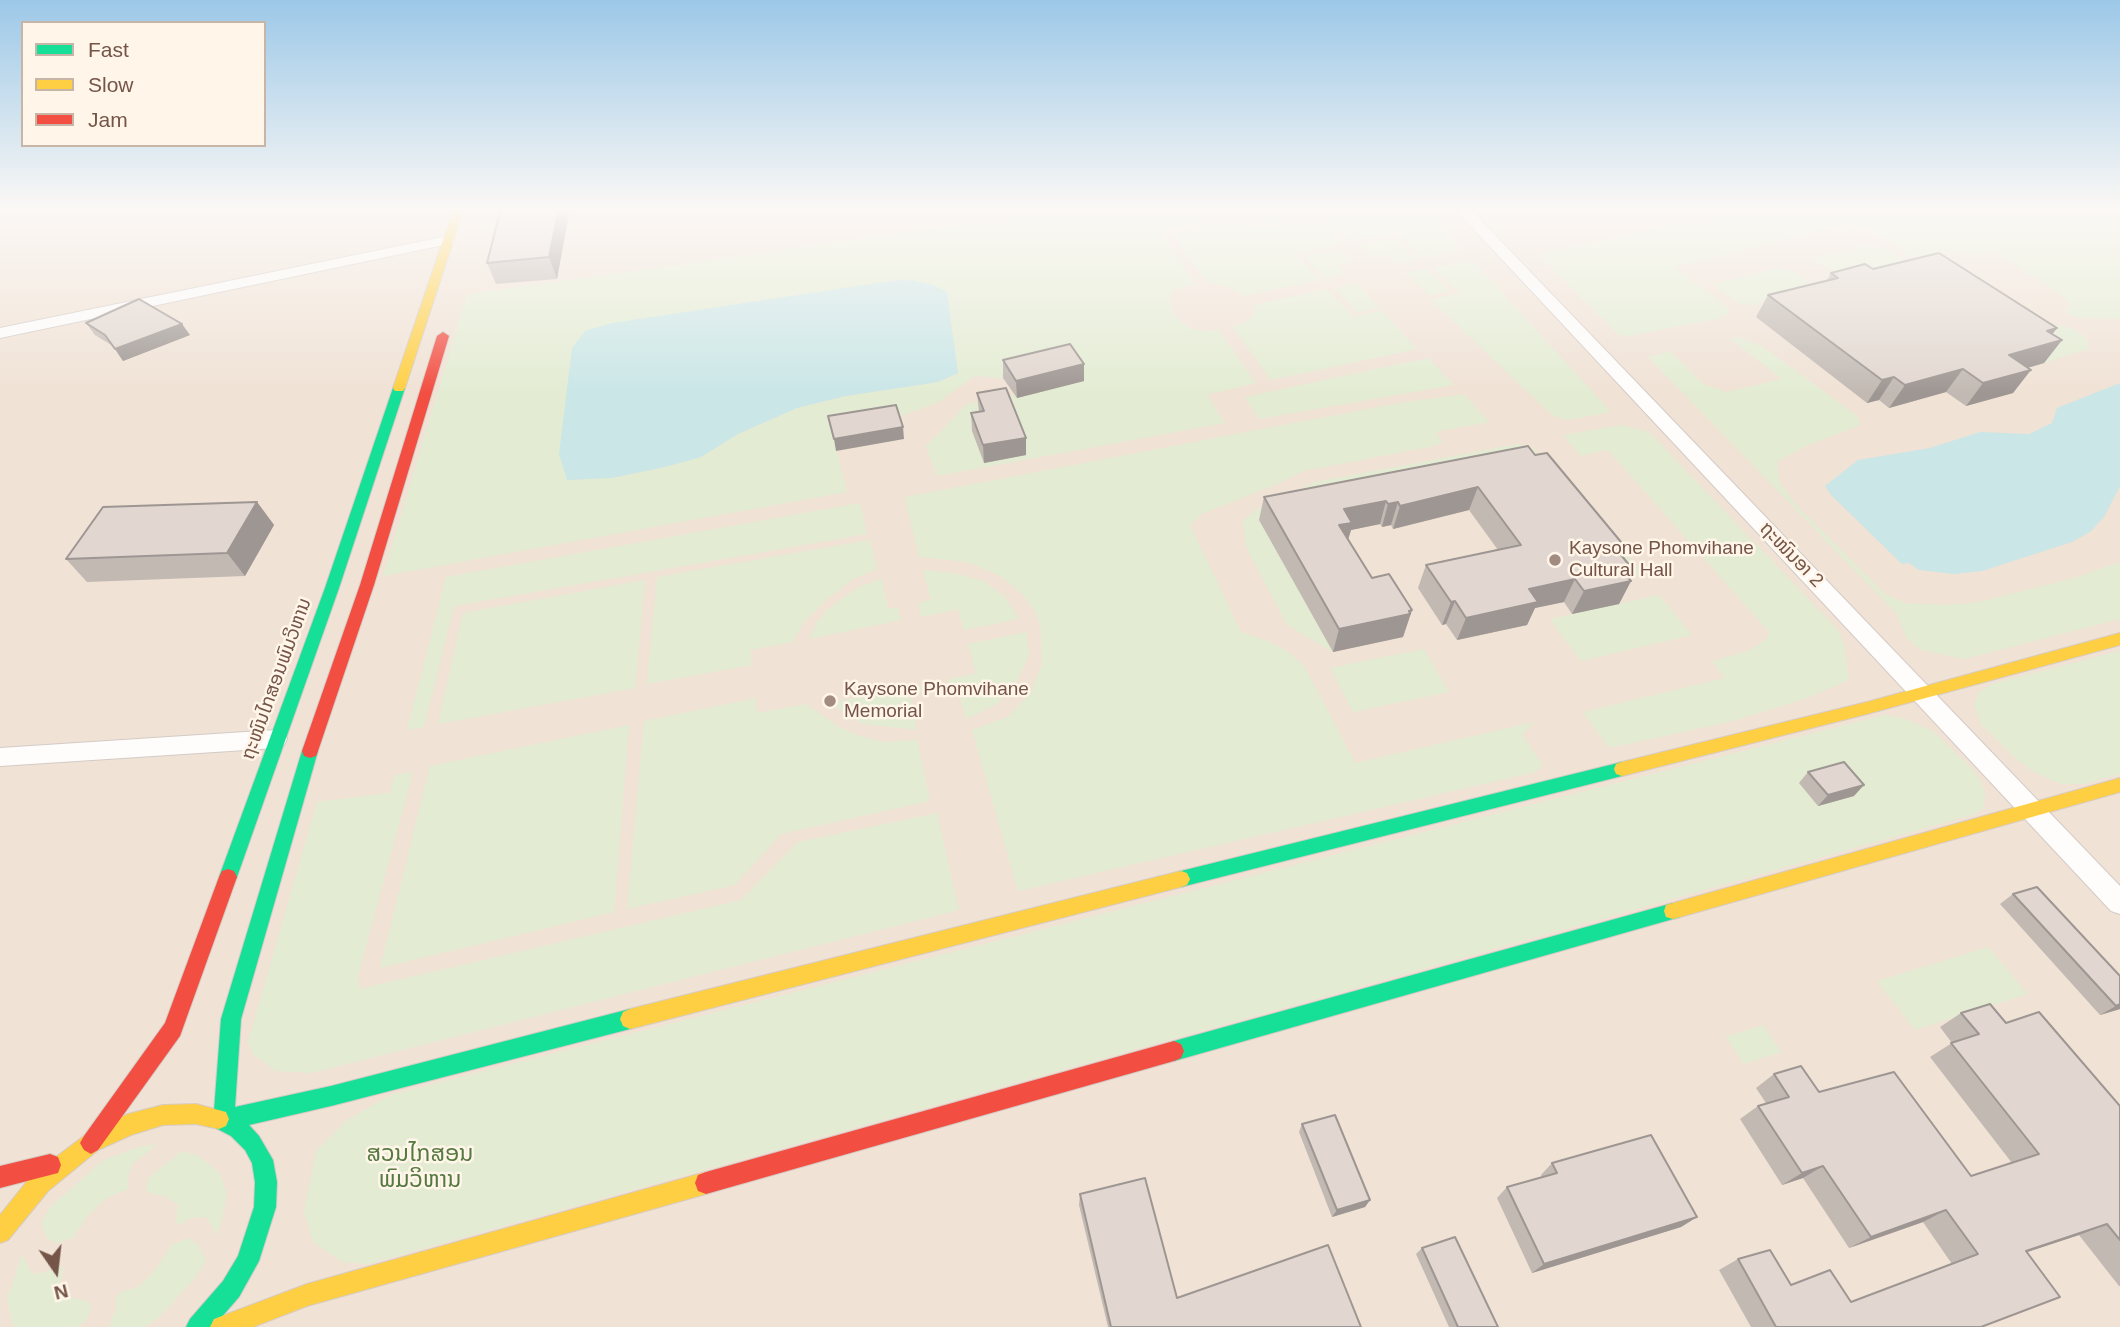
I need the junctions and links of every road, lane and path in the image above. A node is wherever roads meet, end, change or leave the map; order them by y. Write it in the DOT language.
graph roads {
  1 [pos="304,270"];
  2 [pos="438,270"];
  3 [pos="1520,270"];
  4 [pos="449,318"];
  5 [pos="0,333"];
  6 [pos="2120,639"];
  7 [pos="1922,692"];
  8 [pos="276,739"];
  9 [pos="0,757"];
  10 [pos="285,771"];
  11 [pos="2120,785"];
  12 [pos="2031,809"];
  13 [pos="2120,903"];
  14 [pos="224,1120"];
  15 [pos="92,1143"];
  16 [pos="64,1161"];
  17 [pos="0,1177"];
  18 [pos="0,1232"];
  19 [pos="198,1327"];
  20 [pos="222,1327"];
  1 -- 5 [label="street"];
  2 -- 8 [label="main road, ຖະໜົນໄກສອນພົມວິຫານ"];
  3 -- 7 [label="street, ຖະໜົນອາ 2"];
  4 -- 10 [label="main road, ຖະໜົນໄກສອນພົມວິຫານ"];
  6 -- 7 [label="main road"];
  7 -- 12 [label="street, ຖະໜົນອາ 2"];
  7 -- 14 [label="main road"];
  8 -- 9 [label="street"];
  8 -- 10 [label="main road, ຖະໜົນໄກສອນພົມວິຫານ"];
  10 -- 14 [label="main road, ຖະໜົນໄກສອນພົມວິຫານ"];
  10 -- 15 [label="main road, ຖະໜົນໄກສອນພົມວິຫານ"];
  11 -- 12 [label="main road"];
  12 -- 13 [label="street, ຖະໜົນອາ 2"];
  12 -- 20 [label="main road"];
  14 -- 15 [label="main road"];
  14 -- 19 [label="main road"];
  15 -- 16 [label="main road"];
  16 -- 17 [label="main road"];
  16 -- 18 [label="main road"];
}
